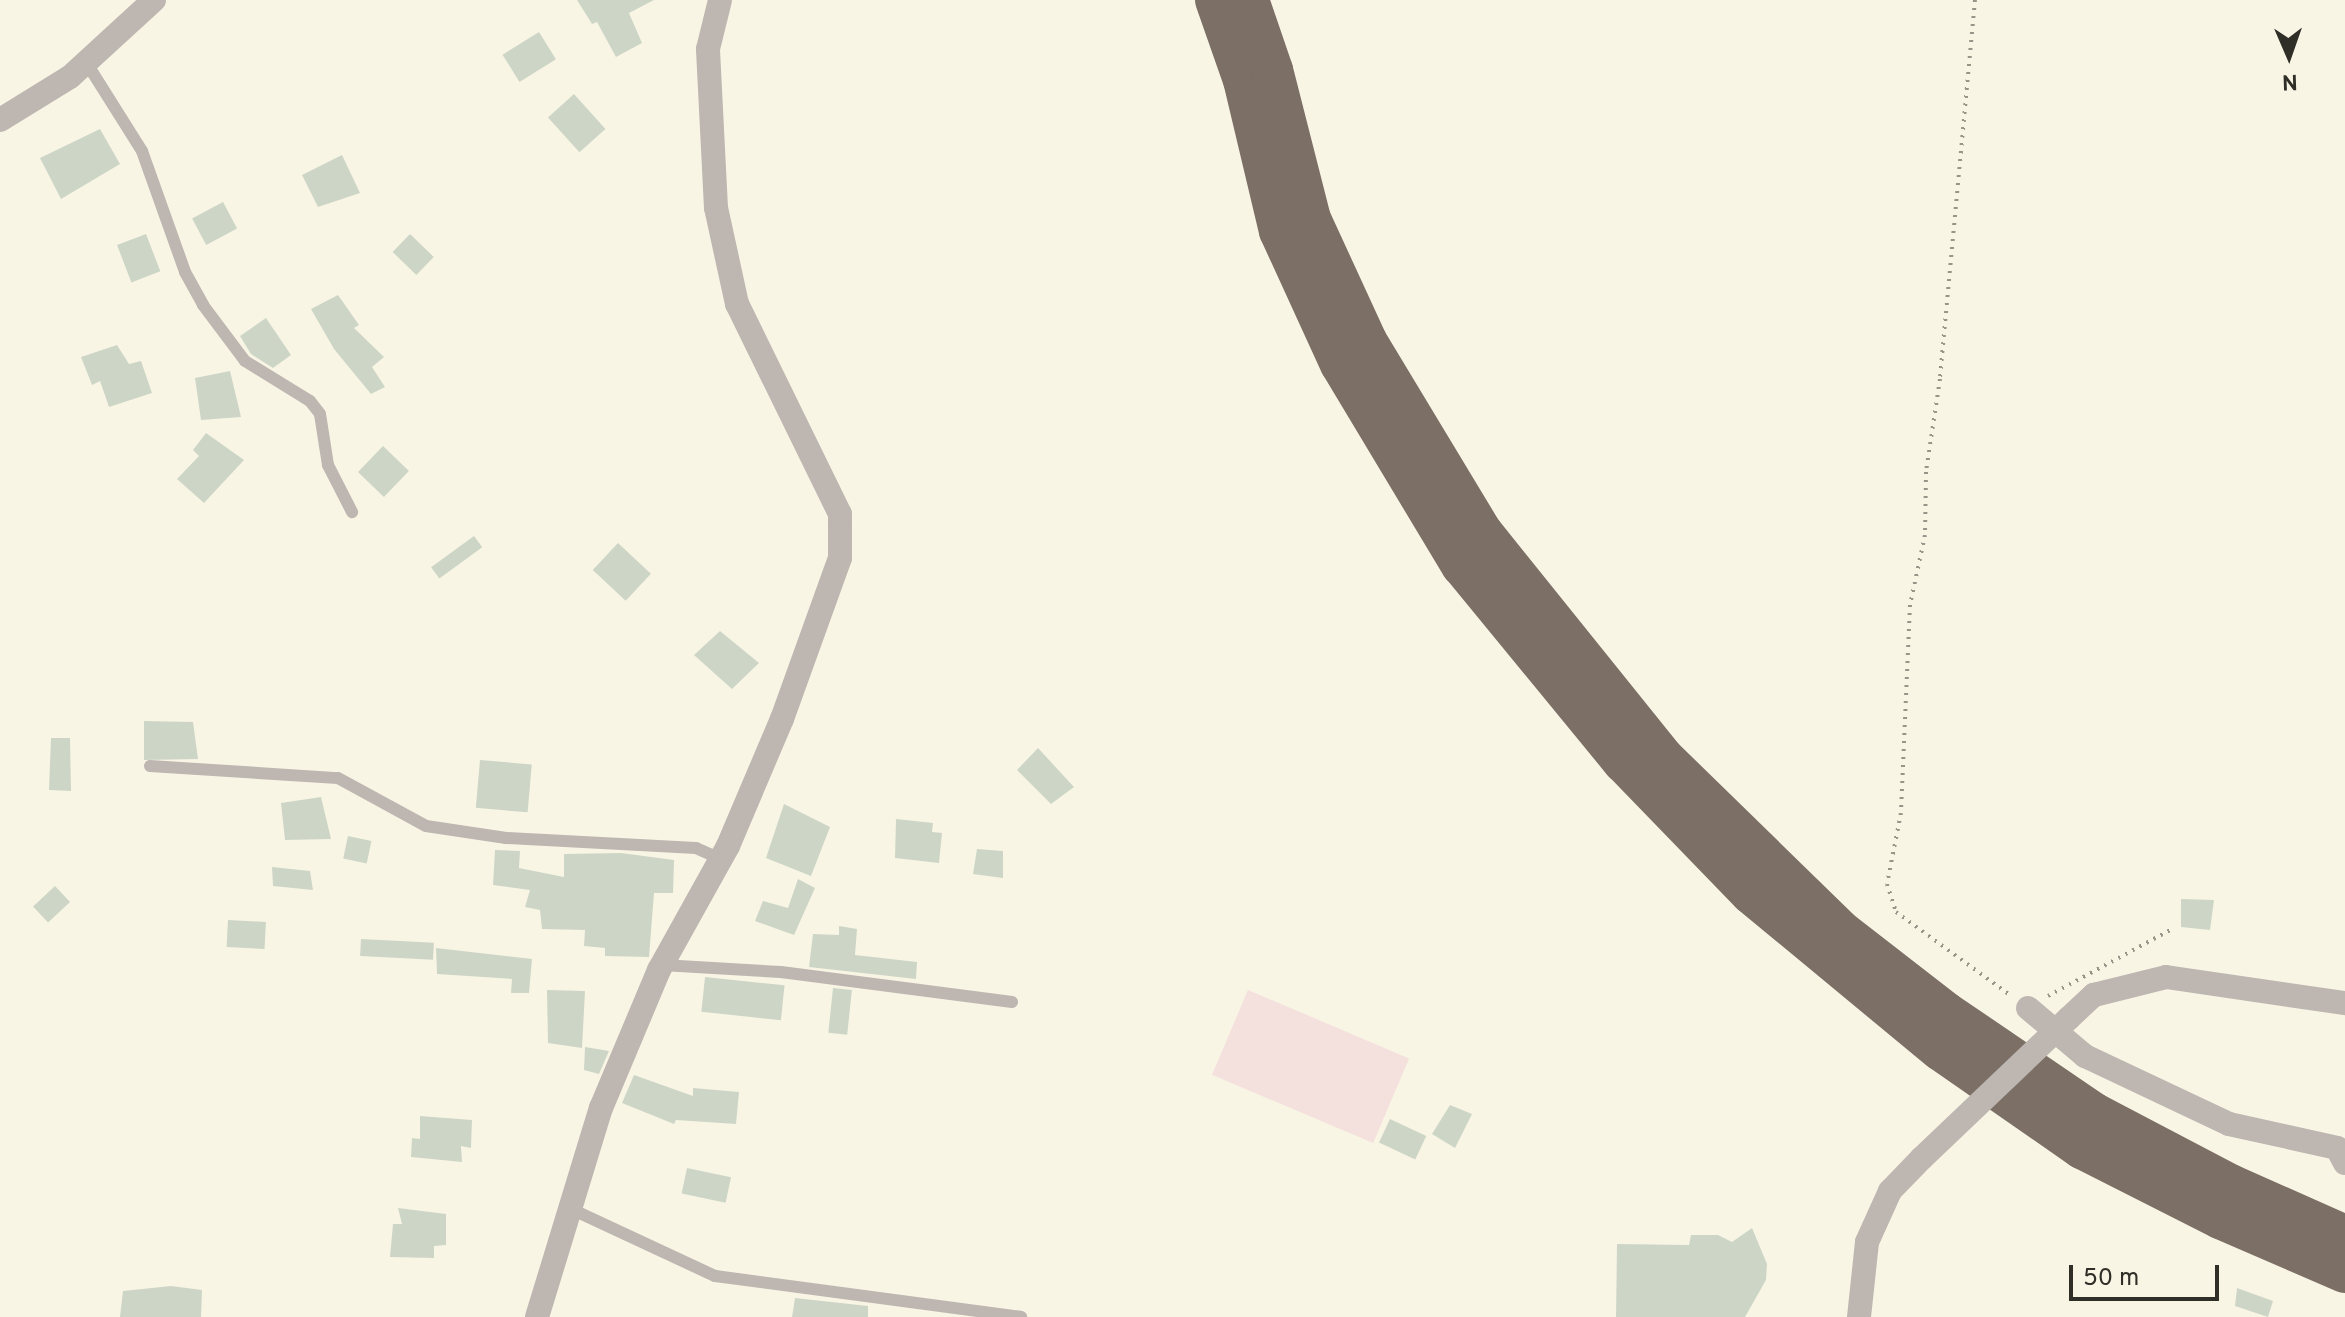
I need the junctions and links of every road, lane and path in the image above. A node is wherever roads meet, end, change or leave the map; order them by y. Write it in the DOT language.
graph roads {
  1 [pos="154,0"];
  2 [pos="720,0"];
  3 [pos="1216,0"];
  4 [pos="1248,0"];
  5 [pos="1975,0"];
  6 [pos="86,62"];
  7 [pos="0,120"];
  8 [pos="352,512"];
  9 [pos="150,766"];
  10 [pos="721,859"];
  11 [pos="2172,929"];
  12 [pos="662,965"];
  13 [pos="1012,1002"];
  14 [pos="2345,1003"];
  15 [pos="2028,1008"];
  16 [pos="2344,1158"];
  17 [pos="569,1208"];
  18 [pos="2345,1236"];
  19 [pos="2345,1272"];
  20 [pos="537,1317"];
  21 [pos="1021,1317"];
  22 [pos="1859,1317"];
  1 -- 6 [label="street"];
  2 -- 10 [label="street"];
  3 -- 19 [label="highway"];
  4 -- 18 [label="highway"];
  5 -- 15 [label="path"];
  6 -- 7 [label="street"];
  6 -- 8 [label="lane"];
  9 -- 10 [label="lane"];
  10 -- 12 [label="street"];
  11 -- 15 [label="path"];
  12 -- 13 [label="lane"];
  12 -- 17 [label="street"];
  14 -- 22 [label="street, bridge"];
  15 -- 16 [label="street"];
  17 -- 20 [label="street"];
  17 -- 21 [label="lane"];
}
